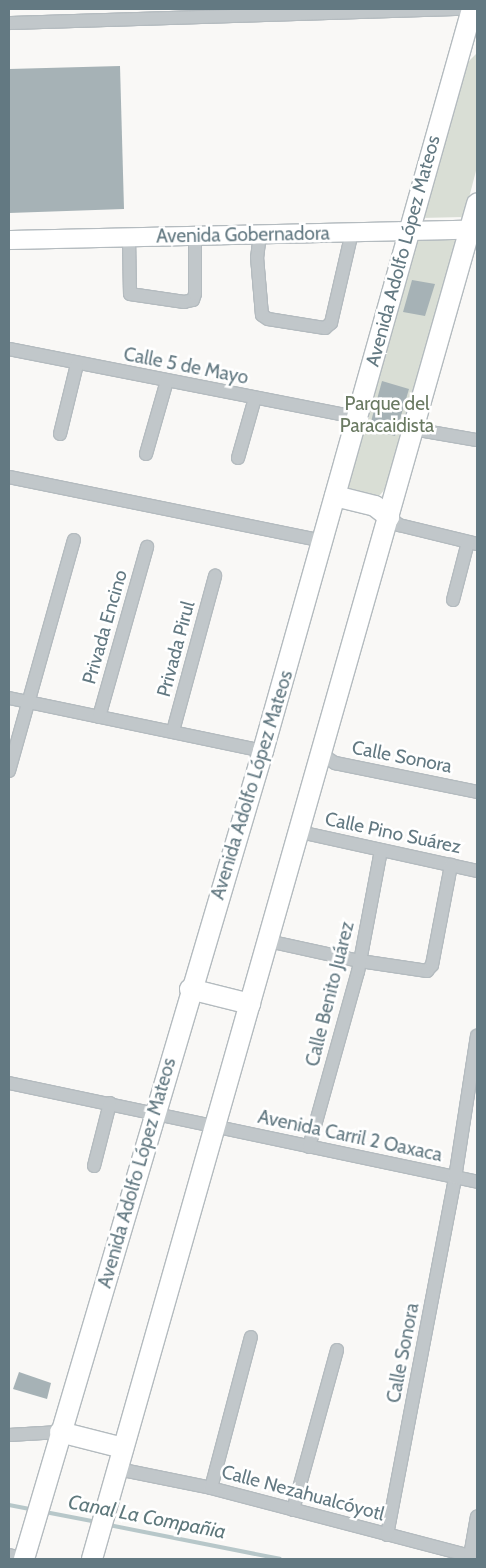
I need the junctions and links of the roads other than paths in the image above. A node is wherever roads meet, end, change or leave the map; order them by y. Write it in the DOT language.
graph roads {
  1 [pos="18,9"];
  2 [pos="465,9"];
  3 [pos="472,9"];
  4 [pos="280,11"];
  5 [pos="191,13"];
  6 [pos="105,15"];
  7 [pos="14,23"];
  8 [pos="477,48"];
  9 [pos="457,59"];
  10 [pos="477,204"];
  11 [pos="474,230"];
  12 [pos="407,231"];
  13 [pos="352,232"];
  14 [pos="260,234"];
  15 [pos="195,236"];
  16 [pos="128,237"];
  17 [pos="9,240"];
  18 [pos="9,349"];
  19 [pos="77,364"];
  20 [pos="167,381"];
  21 [pos="255,398"];
  22 [pos="357,417"];
  23 [pos="413,429"];
  24 [pos="60,434"];
  25 [pos="477,440"];
  26 [pos="146,454"];
  27 [pos="238,458"];
  28 [pos="9,477"];
  29 [pos="335,496"];
  30 [pos="389,517"];
  31 [pos="74,540"];
  32 [pos="323,541"];
  33 [pos="473,543"];
  34 [pos="147,547"];
  35 [pos="215,576"];
  36 [pos="453,600"];
  37 [pos="9,698"];
  38 [pos="29,703"];
  39 [pos="100,717"];
  40 [pos="173,731"];
  41 [pos="263,751"];
  42 [pos="321,754"];
  43 [pos="9,771"];
  44 [pos="477,792"];
  45 [pos="300,832"];
  46 [pos="381,850"];
  47 [pos="451,866"];
  48 [pos="477,871"];
  49 [pos="268,940"];
  50 [pos="360,961"];
  51 [pos="190,989"];
  52 [pos="250,1004"];
  53 [pos="477,1036"];
  54 [pos="9,1083"];
  55 [pos="110,1103"];
  56 [pos="154,1112"];
  57 [pos="216,1127"];
  58 [pos="309,1147"];
  59 [pos="94,1166"];
  60 [pos="455,1178"];
  61 [pos="477,1182"];
  62 [pos="251,1338"];
  63 [pos="337,1350"];
  64 [pos="60,1432"];
  65 [pos="9,1436"];
  66 [pos="123,1448"];
  67 [pos="116,1475"];
  68 [pos="211,1488"];
  69 [pos="293,1510"];
  70 [pos="477,1518"];
  71 [pos="387,1535"];
  72 [pos="9,1555"];
  73 [pos="474,1557"];
  74 [pos="93,1558"];
  75 [pos="24,1559"];
  1 -- 7 [label="street"];
  2 -- 4 [label="street"];
  3 -- 9 [label="main road, Avenida Adolfo López Mateos"];
  4 -- 5 [label="street"];
  5 -- 6 [label="street"];
  6 -- 7 [label="street"];
  8 -- 9 [label="main road"];
  9 -- 12 [label="main road, Avenida Adolfo López Mateos"];
  10 -- 11 [label="main road"];
  11 -- 12 [label="street, Avenida Gobernadora"];
  11 -- 23 [label="main road"];
  12 -- 13 [label="street, Avenida Gobernadora"];
  12 -- 22 [label="main road, Avenida Adolfo López Mateos"];
  13 -- 14 [label="street, Avenida Gobernadora"];
  13 -- 14 [label="street"];
  14 -- 15 [label="street, Avenida Gobernadora"];
  15 -- 16 [label="street, Avenida Gobernadora"];
  15 -- 16 [label="street"];
  16 -- 17 [label="street, Avenida Gobernadora"];
  18 -- 19 [label="street, Calle 5 de Mayo"];
  19 -- 20 [label="street, Calle 5 de Mayo"];
  19 -- 24 [label="street"];
  20 -- 21 [label="street, Calle 5 de Mayo"];
  20 -- 26 [label="street"];
  21 -- 22 [label="street, Calle 5 de Mayo"];
  21 -- 27 [label="street"];
  22 -- 29 [label="main road, Avenida Adolfo López Mateos"];
  23 -- 25 [label="street"];
  23 -- 30 [label="main road"];
  28 -- 32 [label="street"];
  29 -- 30 [label="main road"];
  29 -- 32 [label="main road, Avenida Adolfo López Mateos"];
  30 -- 33 [label="street"];
  30 -- 42 [label="main road"];
  31 -- 38 [label="street"];
  32 -- 41 [label="main road, Avenida Adolfo López Mateos"];
  33 -- 36 [label="street"];
  34 -- 39 [label="street, Privada Encino"];
  35 -- 40 [label="street, Privada Pirul"];
  37 -- 38 [label="street"];
  38 -- 39 [label="street"];
  38 -- 43 [label="street"];
  39 -- 40 [label="street"];
  40 -- 41 [label="street"];
  41 -- 51 [label="main road, Avenida Adolfo López Mateos"];
  42 -- 44 [label="street, Calle Sonora"];
  42 -- 45 [label="main road"];
  45 -- 46 [label="street, Calle Pino Suárez"];
  45 -- 49 [label="main road"];
  46 -- 47 [label="street, Calle Pino Suárez"];
  46 -- 50 [label="street, Calle Benito Juárez"];
  47 -- 48 [label="street, Calle Pino Suárez"];
  47 -- 50 [label="street"];
  49 -- 50 [label="street"];
  49 -- 52 [label="main road"];
  50 -- 58 [label="street, Calle Benito Juárez"];
  51 -- 52 [label="main road"];
  51 -- 56 [label="main road, Avenida Adolfo López Mateos"];
  52 -- 57 [label="main road"];
  53 -- 60 [label="street, Calle Sonora"];
  54 -- 55 [label="street, Avenida Carril 2 Oaxaca"];
  55 -- 56 [label="street, Avenida Carril 2 Oaxaca"];
  55 -- 59 [label="street"];
  56 -- 57 [label="street, Avenida Carril 2 Oaxaca"];
  56 -- 64 [label="main road, Avenida Adolfo López Mateos"];
  57 -- 58 [label="street, Avenida Carril 2 Oaxaca"];
  57 -- 66 [label="main road"];
  58 -- 60 [label="street, Avenida Carril 2 Oaxaca"];
  60 -- 61 [label="street, Avenida Carril 2 Oaxaca"];
  60 -- 71 [label="street, Calle Sonora"];
  62 -- 68 [label="street"];
  63 -- 69 [label="street"];
  64 -- 65 [label="street"];
  64 -- 66 [label="main road"];
  64 -- 75 [label="main road, Avenida Adolfo López Mateos"];
  66 -- 67 [label="main road"];
  67 -- 68 [label="street, Calle Nezahualcóyotl"];
  67 -- 74 [label="main road"];
  68 -- 69 [label="street, Calle Nezahualcóyotl"];
  69 -- 71 [label="street, Calle Nezahualcóyotl"];
  70 -- 73 [label="street"];
  71 -- 73 [label="street, Calle Nezahualcóyotl"];
  72 -- 75 [label="street"];
}
